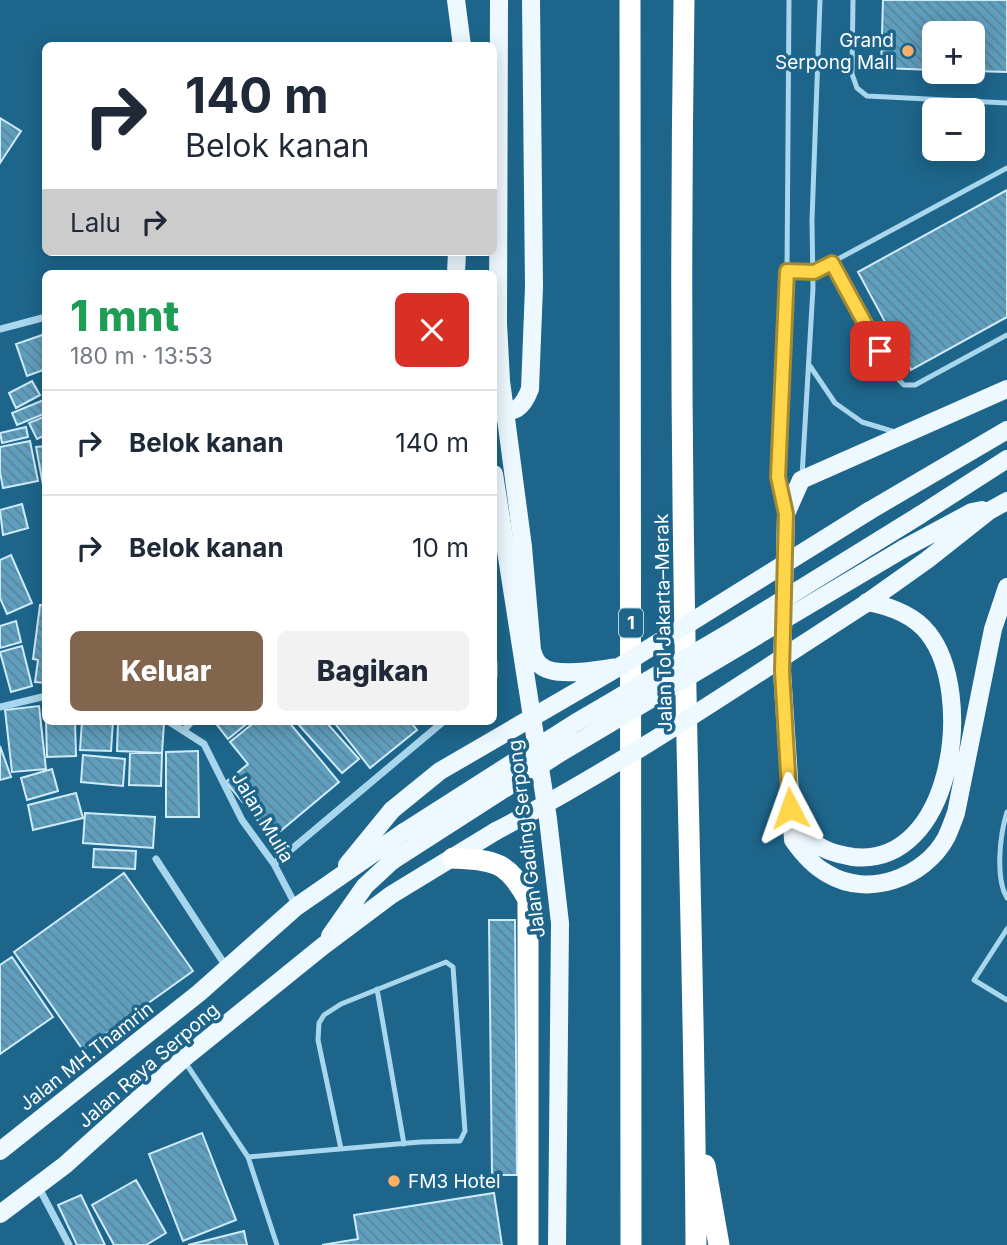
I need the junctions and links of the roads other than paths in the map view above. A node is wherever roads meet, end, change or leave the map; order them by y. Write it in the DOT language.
graph roads {
  1 [pos="456,0"];
  2 [pos="499,0"];
  3 [pos="531,0"];
  4 [pos="630,0"];
  5 [pos="684,0"];
  6 [pos="789,0"];
  7 [pos="820,0"];
  8 [pos="853,0"];
  9 [pos="461,42"];
  10 [pos="1007,103"];
  11 [pos="1007,168"];
  12 [pos="832,263"];
  13 [pos="787,271"];
  14 [pos="814,272"];
  15 [pos="42,318"];
  16 [pos="0,329"];
  17 [pos="1007,335"];
  18 [pos="810,366"];
  19 [pos="1007,389"];
  20 [pos="497,413"];
  21 [pos="1007,430"];
  22 [pos="904,435"];
  23 [pos="1007,459"];
  24 [pos="801,480"];
  25 [pos="497,493"];
  26 [pos="1007,501"];
  27 [pos="989,511"];
  28 [pos="786,514"];
  29 [pos="1007,587"];
  30 [pos="866,603"];
  31 [pos="619,667"];
  32 [pos="42,697"];
  33 [pos="0,708"];
  34 [pos="176,725"];
  35 [pos="188,725"];
  36 [pos="439,725"];
  37 [pos="184,730"];
  38 [pos="790,808"];
  39 [pos="1007,813"];
  40 [pos="453,858"];
  41 [pos="156,859"];
  42 [pos="274,864"];
  43 [pos="338,876"];
  44 [pos="1007,898"];
  45 [pos="296,907"];
  46 [pos="1007,929"];
  47 [pos="323,946"];
  48 [pos="227,968"];
  49 [pos="377,989"];
  50 [pos="199,993"];
  51 [pos="1007,1000"];
  52 [pos="183,1059"];
  53 [pos="695,1108"];
  54 [pos="404,1144"];
  55 [pos="341,1149"];
  56 [pos="0,1151"];
  57 [pos="248,1157"];
  58 [pos="37,1186"];
  59 [pos="0,1214"];
  60 [pos="69,1245"];
  61 [pos="277,1245"];
  62 [pos="528,1245"];
  63 [pos="557,1245"];
  64 [pos="631,1245"];
  65 [pos="696,1245"];
  66 [pos="719,1245"];
  1 -- 9 [label="main road"];
  2 -- 31 [label="main road, bridge"];
  3 -- 20 [label="main road"];
  4 -- 64 [label="highway, Jalan Tol Jakarta–Merak / 1"];
  5 -- 53 [label="highway, Jalan Tol Jakarta–Merak"];
  6 -- 13 [label="lane"];
  7 -- 14 [label="lane"];
  8 -- 10 [label="lane"];
  11 -- 12 [label="lane"];
  12 -- 14 [label="lane"];
  12 -- 17 [label="lane"];
  13 -- 14 [label="lane"];
  13 -- 28 [label="lane"];
  14 -- 18 [label="lane"];
  15 -- 16 [label="street"];
  18 -- 22 [label="lane"];
  18 -- 24 [label="lane"];
  19 -- 22 [label="main road"];
  21 -- 31 [label="main road, bridge"];
  22 -- 24 [label="main road"];
  23 -- 43 [label="main road, bridge"];
  24 -- 28 [label="main road"];
  25 -- 63 [label="main road, Jalan Gading Serpong"];
  26 -- 27 [label="main road"];
  27 -- 30 [label="main road, Jalan Raya Serpong"];
  27 -- 47 [label="main road, Jalan Raya Serpong, bridge"];
  28 -- 38 [label="main road"];
  29 -- 38 [label="main road"];
  30 -- 38 [label="main road"];
  30 -- 40 [label="main road, Jalan Raya Serpong, bridge"];
  31 -- 43 [label="main road, bridge"];
  32 -- 33 [label="street"];
  34 -- 37 [label="street, Jalan Mulia"];
  35 -- 37 [label="street"];
  36 -- 42 [label="street"];
  37 -- 42 [label="street, Jalan Mulia"];
  39 -- 44 [label="lane"];
  40 -- 47 [label="main road, Jalan Raya Serpong"];
  40 -- 62 [label="highway"];
  41 -- 48 [label="street"];
  42 -- 45 [label="street, Jalan Mulia"];
  43 -- 45 [label="main road, Jalan Raya Serpong"];
  45 -- 48 [label="main road, Jalan Raya Serpong"];
  46 -- 51 [label="lane"];
  47 -- 52 [label="main road, Jalan Raya Serpong"];
  48 -- 50 [label="main road, Jalan Raya Serpong"];
  49 -- 54 [label="lane"];
  49 -- 54 [label="lane"];
  49 -- 55 [label="lane"];
  50 -- 56 [label="main road, Jalan MH.Thamrin"];
  52 -- 57 [label="lane"];
  52 -- 58 [label="main road, Jalan Raya Serpong"];
  53 -- 65 [label="highway, Jalan Tol Jakarta–Merak"];
  53 -- 66 [label="highway"];
  54 -- 55 [label="lane"];
  55 -- 57 [label="lane"];
  57 -- 61 [label="lane"];
  58 -- 59 [label="main road, Jalan Raya Serpong"];
  58 -- 60 [label="street"];
}
